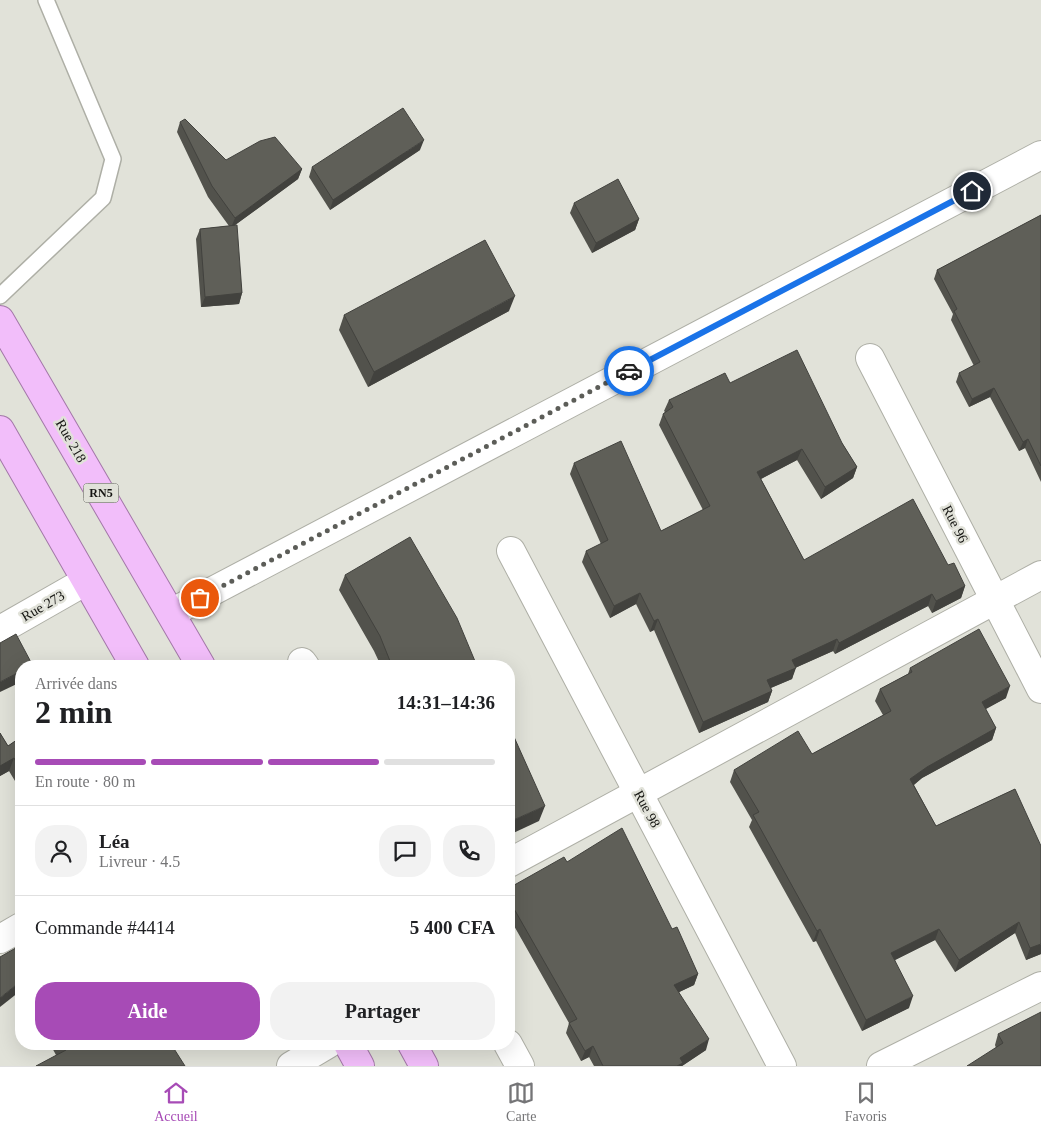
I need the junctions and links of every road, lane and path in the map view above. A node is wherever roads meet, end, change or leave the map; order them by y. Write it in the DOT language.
graph roads {
  1 [pos="46,0"];
  2 [pos="1041,155"];
  3 [pos="0,296"];
  4 [pos="0,320"];
  5 [pos="870,358"];
  6 [pos="0,430"];
  7 [pos="511,551"];
  8 [pos="1041,575"];
  9 [pos="86,581"];
  10 [pos="994,601"];
  11 [pos="171,613"];
  12 [pos="0,630"];
  13 [pos="132,660"];
  14 [pos="198,660"];
  15 [pos="1041,689"];
  16 [pos="638,793"];
  17 [pos="515,860"];
  18 [pos="15,930"];
  19 [pos="0,939"];
  20 [pos="1041,986"];
  21 [pos="318,1050"];
  22 [pos="351,1050"];
  23 [pos="415,1050"];
  24 [pos="511,1050"];
  25 [pos="291,1066"];
  26 [pos="360,1066"];
  27 [pos="424,1066"];
  28 [pos="520,1066"];
  29 [pos="782,1066"];
  30 [pos="881,1066"];
  1 -- 3 [label="lane"];
  2 -- 11 [label="street"];
  4 -- 11 [label="highway, Rue 218 / RN5"];
  5 -- 10 [label="street, Rue 96"];
  6 -- 9 [label="highway"];
  7 -- 16 [label="street, Rue 98"];
  8 -- 10 [label="street"];
  9 -- 12 [label="street, Rue 273"];
  9 -- 13 [label="highway"];
  10 -- 15 [label="street, Rue 96"];
  10 -- 16 [label="street"];
  11 -- 14 [label="highway, Rue 218 / RN5"];
  16 -- 17 [label="street"];
  16 -- 29 [label="street, Rue 98"];
  18 -- 19 [label="street"];
  20 -- 30 [label="street"];
  21 -- 25 [label="street"];
  22 -- 26 [label="highway"];
  23 -- 27 [label="highway"];
  24 -- 28 [label="street"];
}
